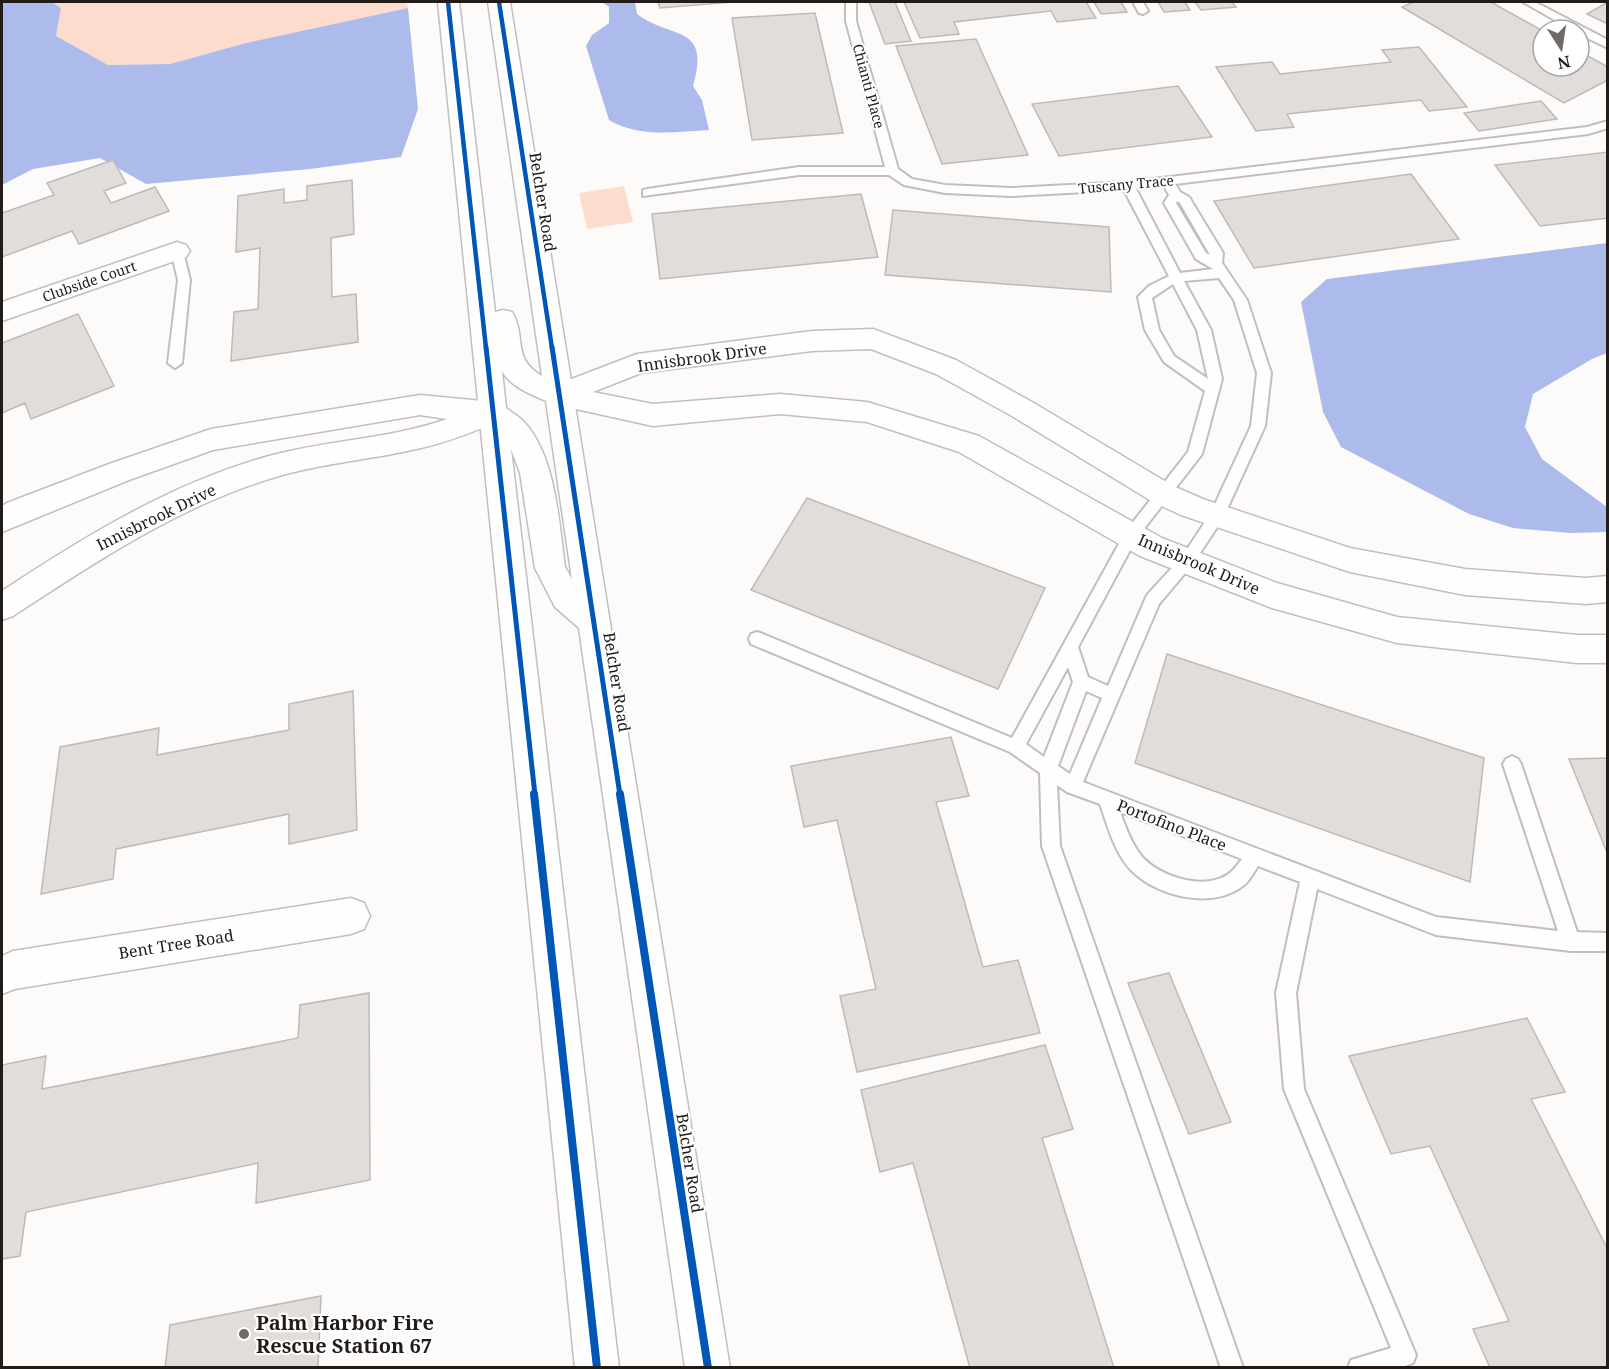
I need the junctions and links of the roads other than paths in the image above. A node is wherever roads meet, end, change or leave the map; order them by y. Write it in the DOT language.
graph roads {
  1 [pos="448,2"];
  2 [pos="499,2"];
  3 [pos="850,2"];
  4 [pos="1528,2"];
  5 [pos="1608,45"];
  6 [pos="1608,124"];
  7 [pos="892,171"];
  8 [pos="1167,180"];
  9 [pos="1128,186"];
  10 [pos="647,193"];
  11 [pos="474,231"];
  12 [pos="177,251"];
  13 [pos="1219,268"];
  14 [pos="1174,277"];
  15 [pos="2,312"];
  16 [pos="175,363"];
  17 [pos="1212,389"];
  18 [pos="558,395"];
  19 [pos="493,413"];
  20 [pos="1163,494"];
  21 [pos="1217,516"];
  22 [pos="2,520"];
  23 [pos="1131,535"];
  24 [pos="1187,561"];
  25 [pos="1608,589"];
  26 [pos="2,607"];
  27 [pos="594,622"];
  28 [pos="758,639"];
  29 [pos="1070,646"];
  30 [pos="1608,649"];
  31 [pos="1081,681"];
  32 [pos="1112,695"];
  33 [pos="1016,747"];
  34 [pos="1512,764"];
  35 [pos="1048,769"];
  36 [pos="1073,786"];
  37 [pos="1107,800"];
  38 [pos="1254,857"];
  39 [pos="1310,879"];
  40 [pos="351,916"];
  41 [pos="1571,942"];
  42 [pos="1608,942"];
  43 [pos="2,975"];
  44 [pos="597,1368"];
  45 [pos="708,1368"];
  46 [pos="1232,1368"];
  47 [pos="1359,1368"];
  1 -- 11 [label="main road"];
  2 -- 18 [label="main road, Belcher Road"];
  3 -- 7 [label="lane, Chianti Place"];
  4 -- 5 [label="lane"];
  6 -- 8 [label="lane, Tuscany Trace"];
  7 -- 9 [label="lane, Tuscany Trace"];
  7 -- 10 [label="lane, Tuscany Trace"];
  8 -- 9 [label="lane, Tuscany Trace"];
  8 -- 13 [label="lane"];
  9 -- 14 [label="lane"];
  11 -- 18 [label="main road"];
  11 -- 19 [label="main road"];
  12 -- 15 [label="main road, Clubside Court"];
  12 -- 16 [label="lane"];
  13 -- 14 [label="lane"];
  13 -- 21 [label="lane"];
  14 -- 17 [label="lane"];
  14 -- 17 [label="lane"];
  17 -- 20 [label="lane"];
  18 -- 20 [label="main road, Innisbrook Drive"];
  18 -- 23 [label="main road, Innisbrook Drive"];
  18 -- 27 [label="main road, Belcher Road"];
  19 -- 22 [label="main road"];
  19 -- 26 [label="main road, Innisbrook Drive"];
  19 -- 27 [label="main road"];
  19 -- 44 [label="main road"];
  20 -- 21 [label="main road, Innisbrook Drive"];
  20 -- 23 [label="lane"];
  21 -- 24 [label="lane"];
  21 -- 25 [label="main road, Innisbrook Drive"];
  23 -- 24 [label="main road, Innisbrook Drive"];
  23 -- 29 [label="lane"];
  24 -- 30 [label="main road, Innisbrook Drive"];
  24 -- 32 [label="lane"];
  27 -- 45 [label="main road, Belcher Road"];
  28 -- 33 [label="lane, Portofino Place"];
  29 -- 31 [label="lane"];
  29 -- 33 [label="lane"];
  31 -- 32 [label="lane"];
  31 -- 35 [label="lane"];
  32 -- 36 [label="lane"];
  33 -- 35 [label="lane, Portofino Place"];
  34 -- 41 [label="lane"];
  35 -- 36 [label="lane, Portofino Place"];
  35 -- 46 [label="lane"];
  36 -- 37 [label="lane, Portofino Place"];
  37 -- 38 [label="lane, Portofino Place"];
  37 -- 38 [label="lane"];
  38 -- 39 [label="lane, Portofino Place"];
  39 -- 41 [label="lane, Portofino Place"];
  39 -- 47 [label="lane"];
  40 -- 43 [label="main road, Bent Tree Road"];
  41 -- 42 [label="lane, Portofino Place"];
}
